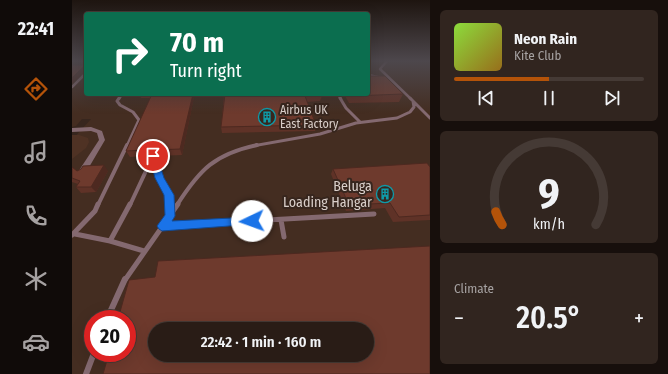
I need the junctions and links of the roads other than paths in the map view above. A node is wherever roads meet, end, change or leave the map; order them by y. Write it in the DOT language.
graph roads {
  1 [pos="81,78"];
  2 [pos="389,78"];
  3 [pos="72,87"];
  4 [pos="121,96"];
  5 [pos="339,96"];
  6 [pos="413,101"];
  7 [pos="430,118"];
  8 [pos="360,122"];
  9 [pos="72,130"];
  10 [pos="82,172"];
  11 [pos="374,214"];
  12 [pos="170,216"];
  13 [pos="281,220"];
  14 [pos="162,226"];
  15 [pos="73,233"];
  16 [pos="284,237"];
  17 [pos="110,241"];
  18 [pos="144,251"];
  19 [pos="111,310"];
  20 [pos="91,362"];
  21 [pos="86,374"];
  1 -- 3 [label="lane"];
  2 -- 6 [label="lane"];
  4 -- 15 [label="lane"];
  5 -- 8 [label="lane"];
  6 -- 7 [label="lane"];
  6 -- 8 [label="lane"];
  8 -- 12 [label="lane"];
  9 -- 10 [label="street"];
  11 -- 13 [label="lane"];
  12 -- 14 [label="lane"];
  12 -- 17 [label="lane"];
  13 -- 14 [label="lane"];
  13 -- 16 [label="lane"];
  14 -- 18 [label="lane"];
  15 -- 17 [label="lane"];
  17 -- 18 [label="lane"];
  18 -- 19 [label="lane"];
  20 -- 21 [label="lane"];
}
